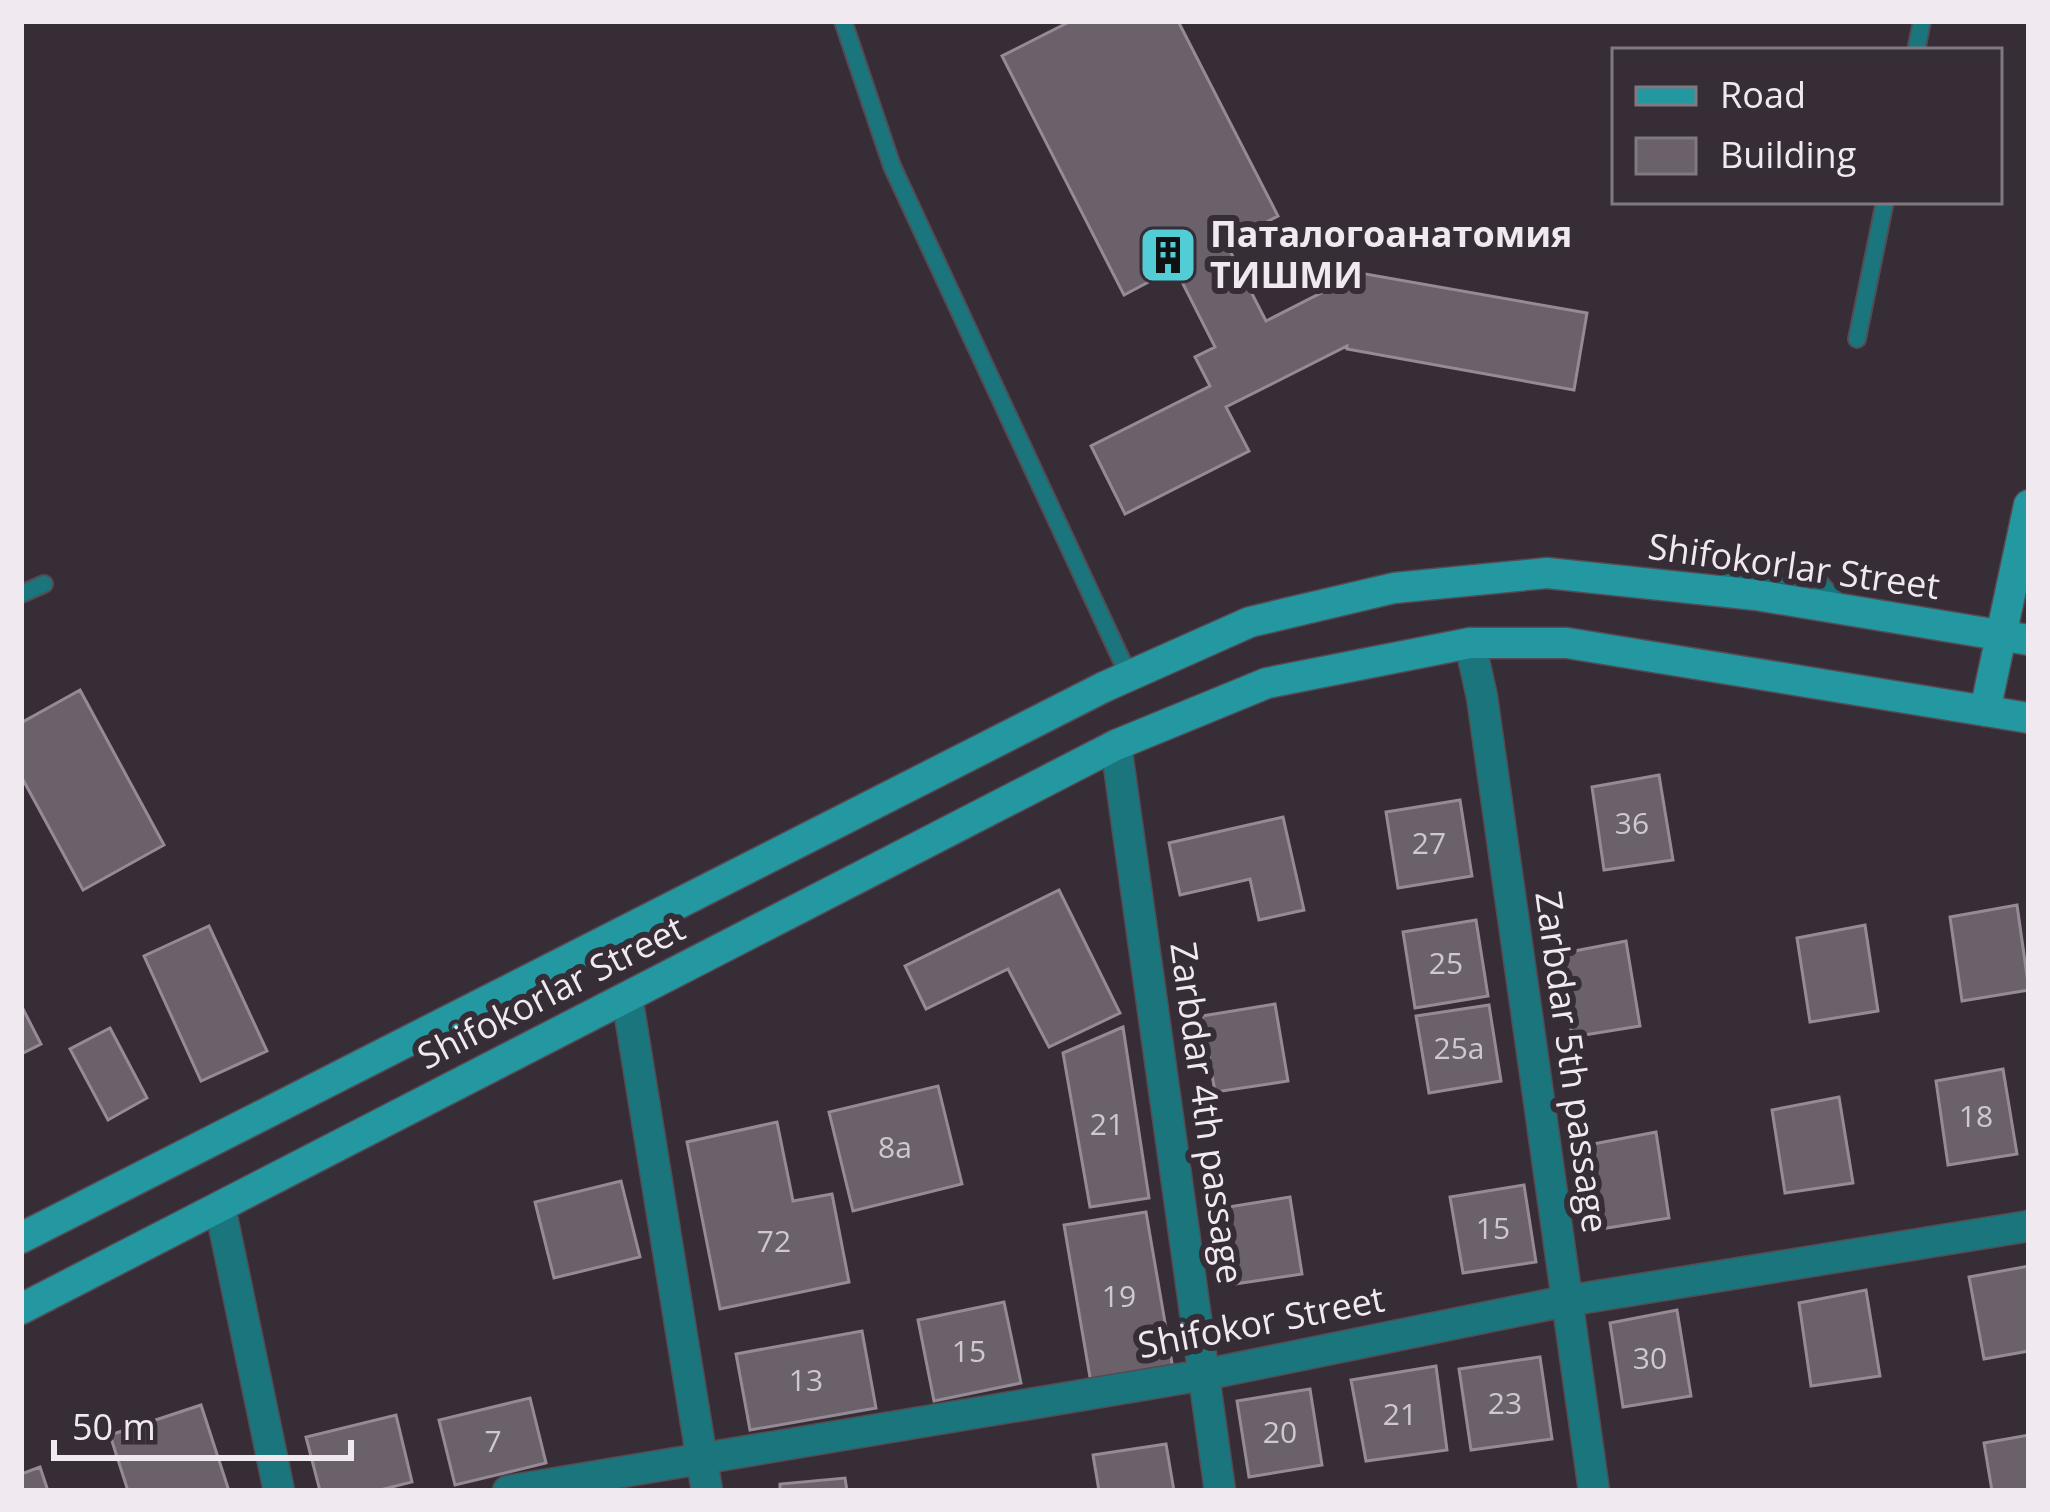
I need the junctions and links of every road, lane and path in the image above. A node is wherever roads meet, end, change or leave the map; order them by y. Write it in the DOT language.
graph roads {
  1 [pos="843,21"];
  2 [pos="1884,204"];
  3 [pos="1857,339"];
  4 [pos="2029,505"];
  5 [pos="44,584"];
  6 [pos="21,594"];
  7 [pos="2014,638"];
  8 [pos="1470,644"];
  9 [pos="1129,676"];
  10 [pos="1985,711"];
  11 [pos="2029,718"];
  12 [pos="1116,745"];
  13 [pos="627,997"];
  14 [pos="220,1207"];
  15 [pos="2029,1226"];
  16 [pos="21,1238"];
  17 [pos="1566,1301"];
  18 [pos="21,1309"];
  19 [pos="1203,1376"];
  20 [pos="704,1476"];
  21 [pos="279,1491"];
  22 [pos="508,1491"];
  23 [pos="1220,1491"];
  24 [pos="1594,1491"];
  1 -- 9 [label="lane"];
  2 -- 3 [label="lane"];
  4 -- 7 [label="main road"];
  5 -- 6 [label="lane"];
  7 -- 9 [label="main road, Shifokorlar Street"];
  7 -- 10 [label="main road"];
  8 -- 10 [label="main road"];
  8 -- 12 [label="main road"];
  8 -- 17 [label="street, Zarbdar 5th passage"];
  9 -- 16 [label="main road"];
  10 -- 11 [label="main road"];
  12 -- 13 [label="main road, Shifokorlar Street"];
  12 -- 19 [label="street, Zarbdar 4th passage"];
  13 -- 14 [label="main road, Shifokorlar Street"];
  13 -- 20 [label="street"];
  14 -- 18 [label="main road, Shifokorlar Street"];
  14 -- 21 [label="street"];
  15 -- 17 [label="street, Shifokor Street"];
  17 -- 19 [label="street, Shifokor Street"];
  17 -- 24 [label="street, Zarbdar 5th passage"];
  19 -- 20 [label="street, Shifokor Street"];
  19 -- 23 [label="street, Zarbdar 4th passage"];
  20 -- 22 [label="street, Shifokor Street"];
}
